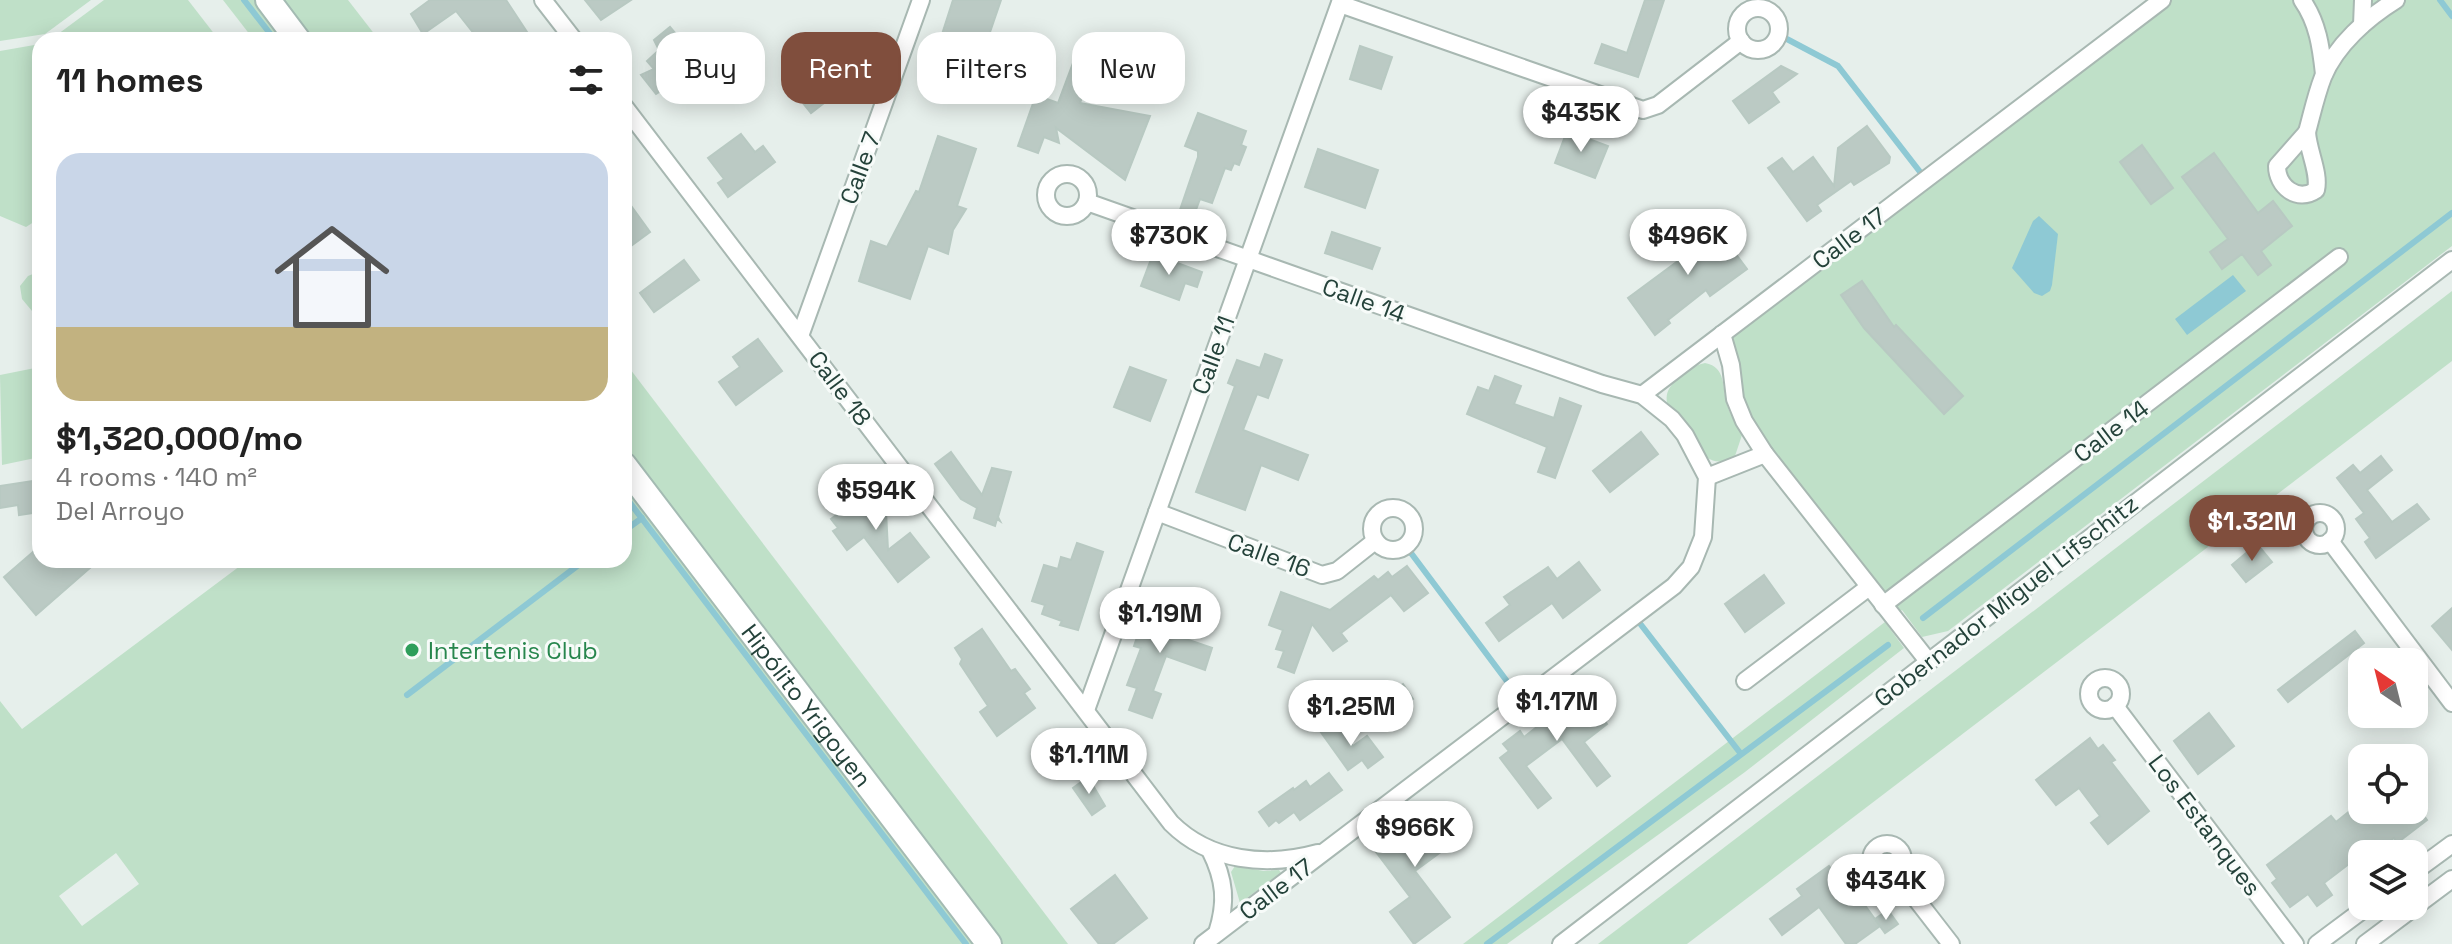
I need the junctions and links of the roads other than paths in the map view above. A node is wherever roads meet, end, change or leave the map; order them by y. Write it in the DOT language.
graph roads {
  1 [pos="268,0"];
  2 [pos="543,0"];
  3 [pos="921,0"];
  4 [pos="2148,0"];
  5 [pos="2162,0"];
  6 [pos="2363,0"];
  7 [pos="2396,0"];
  8 [pos="1341,2"];
  9 [pos="2311,5"];
  10 [pos="2139,18"];
  11 [pos="2362,25"];
  12 [pos="292,32"];
  13 [pos="568,32"];
  14 [pos="1741,41"];
  15 [pos="2324,74"];
  16 [pos="632,116"];
  17 [pos="2307,132"];
  18 [pos="1087,202"];
  19 [pos="2339,257"];
  20 [pos="1248,258"];
  21 [pos="2452,260"];
  22 [pos="1722,334"];
  23 [pos="800,336"];
  24 [pos="1642,395"];
  25 [pos="1765,454"];
  26 [pos="632,475"];
  27 [pos="1707,477"];
  28 [pos="1157,512"];
  29 [pos="1375,541"];
  30 [pos="2330,541"];
  31 [pos="1869,587"];
  32 [pos="1883,605"];
  33 [pos="1928,661"];
  34 [pos="1745,681"];
  35 [pos="2452,703"];
  36 [pos="2115,706"];
  37 [pos="1086,710"];
  38 [pos="2452,844"];
  39 [pos="1210,850"];
  40 [pos="1327,851"];
  41 [pos="2428,862"];
  42 [pos="1896,873"];
  43 [pos="2452,879"];
  44 [pos="2349,920"];
  45 [pos="1217,933"];
  46 [pos="989,944"];
  47 [pos="1203,944"];
  48 [pos="1561,944"];
  49 [pos="1951,944"];
  50 [pos="2295,944"];
  51 [pos="2317,944"];
  52 [pos="2365,944"];
  1 -- 12 [label="main road"];
  2 -- 13 [label="street"];
  3 -- 23 [label="street, Calle 7"];
  4 -- 10 [label="street, Calle 17"];
  5 -- 10 [label="street, Calle 17"];
  6 -- 11 [label="street"];
  7 -- 11 [label="street"];
  8 -- 14 [label="street"];
  8 -- 20 [label="street, Calle 11"];
  9 -- 15 [label="street"];
  10 -- 22 [label="street, Calle 17"];
  11 -- 15 [label="street"];
  15 -- 17 [label="street"];
  16 -- 23 [label="street, Calle 18"];
  18 -- 20 [label="street, Calle 14"];
  19 -- 32 [label="street, Calle 14"];
  20 -- 24 [label="street, Calle 14"];
  20 -- 28 [label="street, Calle 11"];
  21 -- 33 [label="street, Gobernador Miguel Lifschitz"];
  22 -- 24 [label="street, Calle 17"];
  22 -- 25 [label="street"];
  23 -- 37 [label="street, Calle 18"];
  24 -- 27 [label="street"];
  25 -- 27 [label="street"];
  25 -- 31 [label="street"];
  26 -- 46 [label="main road, Hipólito Yrigoyen"];
  27 -- 40 [label="street, Calle 17"];
  28 -- 29 [label="street, Calle 16"];
  28 -- 37 [label="street, Calle 11"];
  30 -- 35 [label="street"];
  31 -- 32 [label="street"];
  31 -- 34 [label="street"];
  32 -- 33 [label="street"];
  33 -- 48 [label="street, Gobernador Miguel Lifschitz"];
  36 -- 50 [label="street, Los Estanques"];
  37 -- 39 [label="street, Calle 18"];
  38 -- 41 [label="street"];
  39 -- 40 [label="street, Calle 18"];
  39 -- 45 [label="street"];
  40 -- 45 [label="street, Calle 17"];
  42 -- 49 [label="street"];
  43 -- 52 [label="street"];
  44 -- 51 [label="street"];
  45 -- 47 [label="street, Calle 17"];
}
